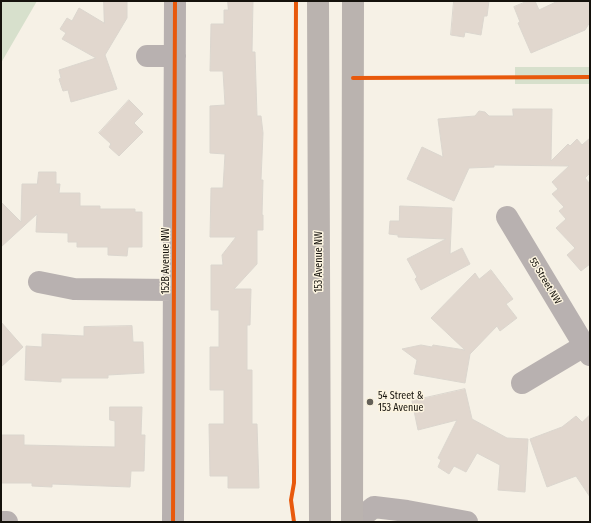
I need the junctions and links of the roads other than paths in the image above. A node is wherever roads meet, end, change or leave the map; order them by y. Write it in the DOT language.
graph roads {
  1 [pos="175,1"];
  2 [pos="318,1"];
  3 [pos="354,1"];
  4 [pos="147,56"];
  5 [pos="175,56"];
  6 [pos="507,217"];
  7 [pos="39,282"];
  8 [pos="173,290"];
  9 [pos="587,350"];
  10 [pos="522,383"];
  11 [pos="1,522"];
  12 [pos="7,522"];
  13 [pos="173,522"];
  14 [pos="320,522"];
  15 [pos="354,522"];
  16 [pos="467,522"];
  1 -- 5 [label="street, 152B Avenue NW"];
  2 -- 14 [label="main road, 153 Avenue NW"];
  3 -- 15 [label="main road"];
  4 -- 5 [label="street"];
  5 -- 8 [label="street, 152B Avenue NW"];
  6 -- 9 [label="street, 55 Street NW"];
  7 -- 8 [label="street, 152B Avenue NW"];
  8 -- 13 [label="street, 152B Avenue NW"];
  9 -- 10 [label="street, 55 Street NW"];
  11 -- 12 [label="street"];
  15 -- 16 [label="street"];
}
